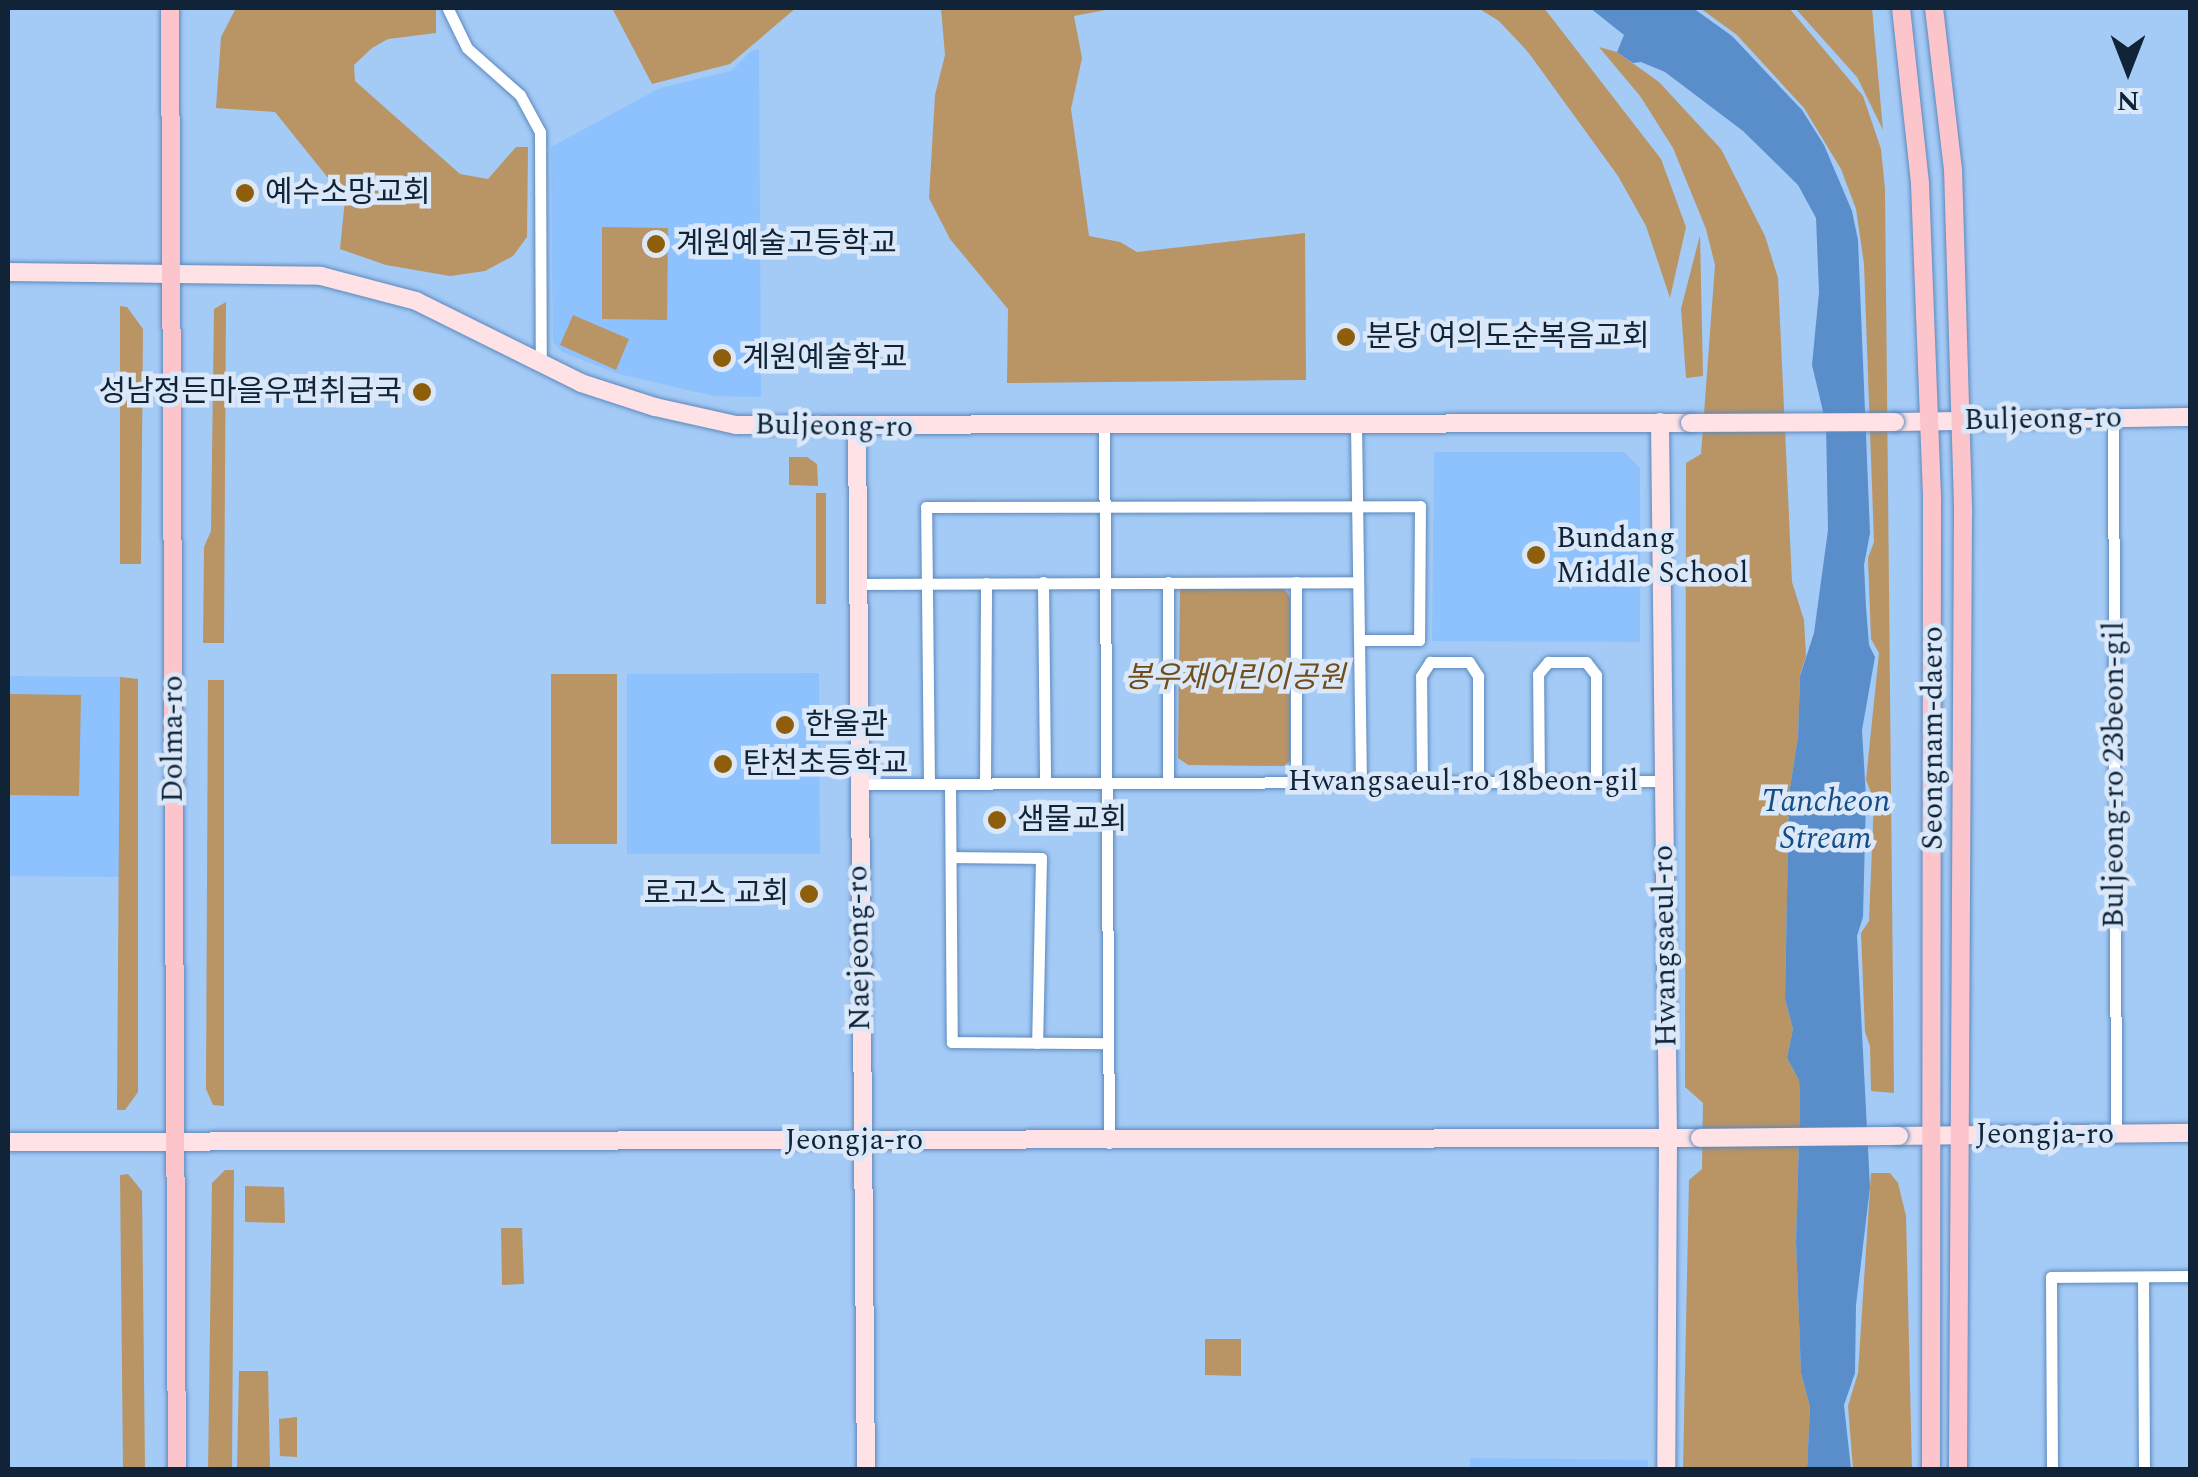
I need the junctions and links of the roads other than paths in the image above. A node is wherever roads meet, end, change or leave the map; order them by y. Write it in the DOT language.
graph roads {
  1 [pos="170,8"];
  2 [pos="1901,8"];
  3 [pos="1934,8"];
  4 [pos="448,9"];
  5 [pos="171,270"];
  6 [pos="8,272"];
  7 [pos="541,364"];
  8 [pos="2112,416"];
  9 [pos="2190,416"];
  10 [pos="1930,421"];
  11 [pos="1960,421"];
  12 [pos="1660,422"];
  13 [pos="1356,424"];
  14 [pos="1104,426"];
  15 [pos="857,427"];
  16 [pos="1357,506"];
  17 [pos="1104,507"];
  18 [pos="1043,582"];
  19 [pos="1168,582"];
  20 [pos="1296,582"];
  21 [pos="1358,582"];
  22 [pos="926,583"];
  23 [pos="986,583"];
  24 [pos="1105,583"];
  25 [pos="860,584"];
  26 [pos="1359,640"];
  27 [pos="1662,780"];
  28 [pos="1478,781"];
  29 [pos="1539,781"];
  30 [pos="1596,781"];
  31 [pos="1168,782"];
  32 [pos="1296,782"];
  33 [pos="1362,782"];
  34 [pos="1422,782"];
  35 [pos="1046,783"];
  36 [pos="1106,783"];
  37 [pos="857,784"];
  38 [pos="928,784"];
  39 [pos="950,784"];
  40 [pos="985,784"];
  41 [pos="950,857"];
  42 [pos="1037,1042"];
  43 [pos="1108,1043"];
  44 [pos="2190,1133"];
  45 [pos="2116,1134"];
  46 [pos="1957,1135"];
  47 [pos="1930,1136"];
  48 [pos="1668,1137"];
  49 [pos="174,1140"];
  50 [pos="862,1140"];
  51 [pos="8,1142"];
  52 [pos="1108,1143"];
  53 [pos="2143,1276"];
  54 [pos="2190,1276"];
  55 [pos="177,1470"];
  56 [pos="866,1470"];
  57 [pos="1666,1470"];
  58 [pos="1931,1470"];
  59 [pos="1958,1470"];
  60 [pos="2052,1470"];
  61 [pos="2144,1470"];
  1 -- 5 [label="main road, Dolma-ro"];
  2 -- 10 [label="main road, Seongnam-daero"];
  3 -- 11 [label="main road, Seongnam-daero"];
  4 -- 7 [label="street"];
  5 -- 6 [label="main road, Buljeong-ro"];
  5 -- 7 [label="main road, Buljeong-ro"];
  5 -- 49 [label="main road, Dolma-ro"];
  7 -- 15 [label="main road, Buljeong-ro"];
  8 -- 9 [label="main road, Buljeong-ro"];
  8 -- 11 [label="main road, Buljeong-ro"];
  8 -- 45 [label="street, Buljeong-ro 23beon-gil"];
  10 -- 11 [label="main road, Buljeong-ro"];
  10 -- 12 [label="main road, Buljeong-ro, bridge"];
  10 -- 47 [label="main road, Seongnam-daero"];
  11 -- 46 [label="main road, Seongnam-daero"];
  12 -- 13 [label="main road, Buljeong-ro"];
  12 -- 27 [label="main road, Hwangsaeul-ro"];
  13 -- 14 [label="main road, Buljeong-ro"];
  13 -- 16 [label="street"];
  14 -- 15 [label="main road, Buljeong-ro"];
  14 -- 17 [label="street"];
  15 -- 25 [label="main road, Naejeong-ro"];
  16 -- 17 [label="street"];
  16 -- 21 [label="street"];
  16 -- 26 [label="street"];
  17 -- 22 [label="street"];
  17 -- 24 [label="street"];
  18 -- 23 [label="street"];
  18 -- 24 [label="street"];
  18 -- 35 [label="street"];
  19 -- 20 [label="street"];
  19 -- 24 [label="street"];
  19 -- 31 [label="street"];
  20 -- 21 [label="street"];
  20 -- 32 [label="street"];
  21 -- 26 [label="street"];
  22 -- 23 [label="street"];
  22 -- 25 [label="street"];
  22 -- 38 [label="street"];
  23 -- 40 [label="street"];
  24 -- 36 [label="street"];
  25 -- 37 [label="main road, Naejeong-ro"];
  26 -- 33 [label="street"];
  27 -- 30 [label="street, Hwangsaeul-ro 18beon-gil"];
  27 -- 48 [label="main road, Hwangsaeul-ro"];
  28 -- 29 [label="street, Hwangsaeul-ro 18beon-gil"];
  28 -- 34 [label="street, Hwangsaeul-ro 18beon-gil"];
  28 -- 34 [label="street"];
  29 -- 30 [label="street, Hwangsaeul-ro 18beon-gil"];
  29 -- 30 [label="street"];
  31 -- 32 [label="street, Hwangsaeul-ro 18beon-gil"];
  31 -- 36 [label="street, Hwangsaeul-ro 18beon-gil"];
  32 -- 33 [label="street, Hwangsaeul-ro 18beon-gil"];
  33 -- 34 [label="street, Hwangsaeul-ro 18beon-gil"];
  35 -- 36 [label="street, Hwangsaeul-ro 18beon-gil"];
  35 -- 40 [label="street, Hwangsaeul-ro 18beon-gil"];
  36 -- 43 [label="street"];
  37 -- 38 [label="street, Hwangsaeul-ro 18beon-gil"];
  37 -- 50 [label="main road, Naejeong-ro"];
  38 -- 39 [label="street, Hwangsaeul-ro 18beon-gil"];
  39 -- 40 [label="street, Hwangsaeul-ro 18beon-gil"];
  39 -- 41 [label="street"];
  41 -- 42 [label="street"];
  41 -- 42 [label="street"];
  42 -- 43 [label="street"];
  43 -- 52 [label="street"];
  44 -- 45 [label="main road, Jeongja-ro"];
  45 -- 46 [label="main road, Jeongja-ro"];
  46 -- 47 [label="main road, Jeongja-ro"];
  46 -- 59 [label="main road, Seongnam-daero"];
  47 -- 48 [label="main road, Jeongja-ro, bridge"];
  47 -- 58 [label="main road, Seongnam-daero"];
  48 -- 52 [label="main road, Jeongja-ro"];
  48 -- 57 [label="main road, Hwangsaeul-ro"];
  49 -- 50 [label="main road, Jeongja-ro"];
  49 -- 51 [label="main road, Jeongja-ro"];
  49 -- 55 [label="main road, Dolma-ro"];
  50 -- 52 [label="main road, Jeongja-ro"];
  50 -- 56 [label="main road, Naejeong-ro"];
  53 -- 54 [label="street"];
  53 -- 60 [label="street"];
  53 -- 61 [label="street"];
}
